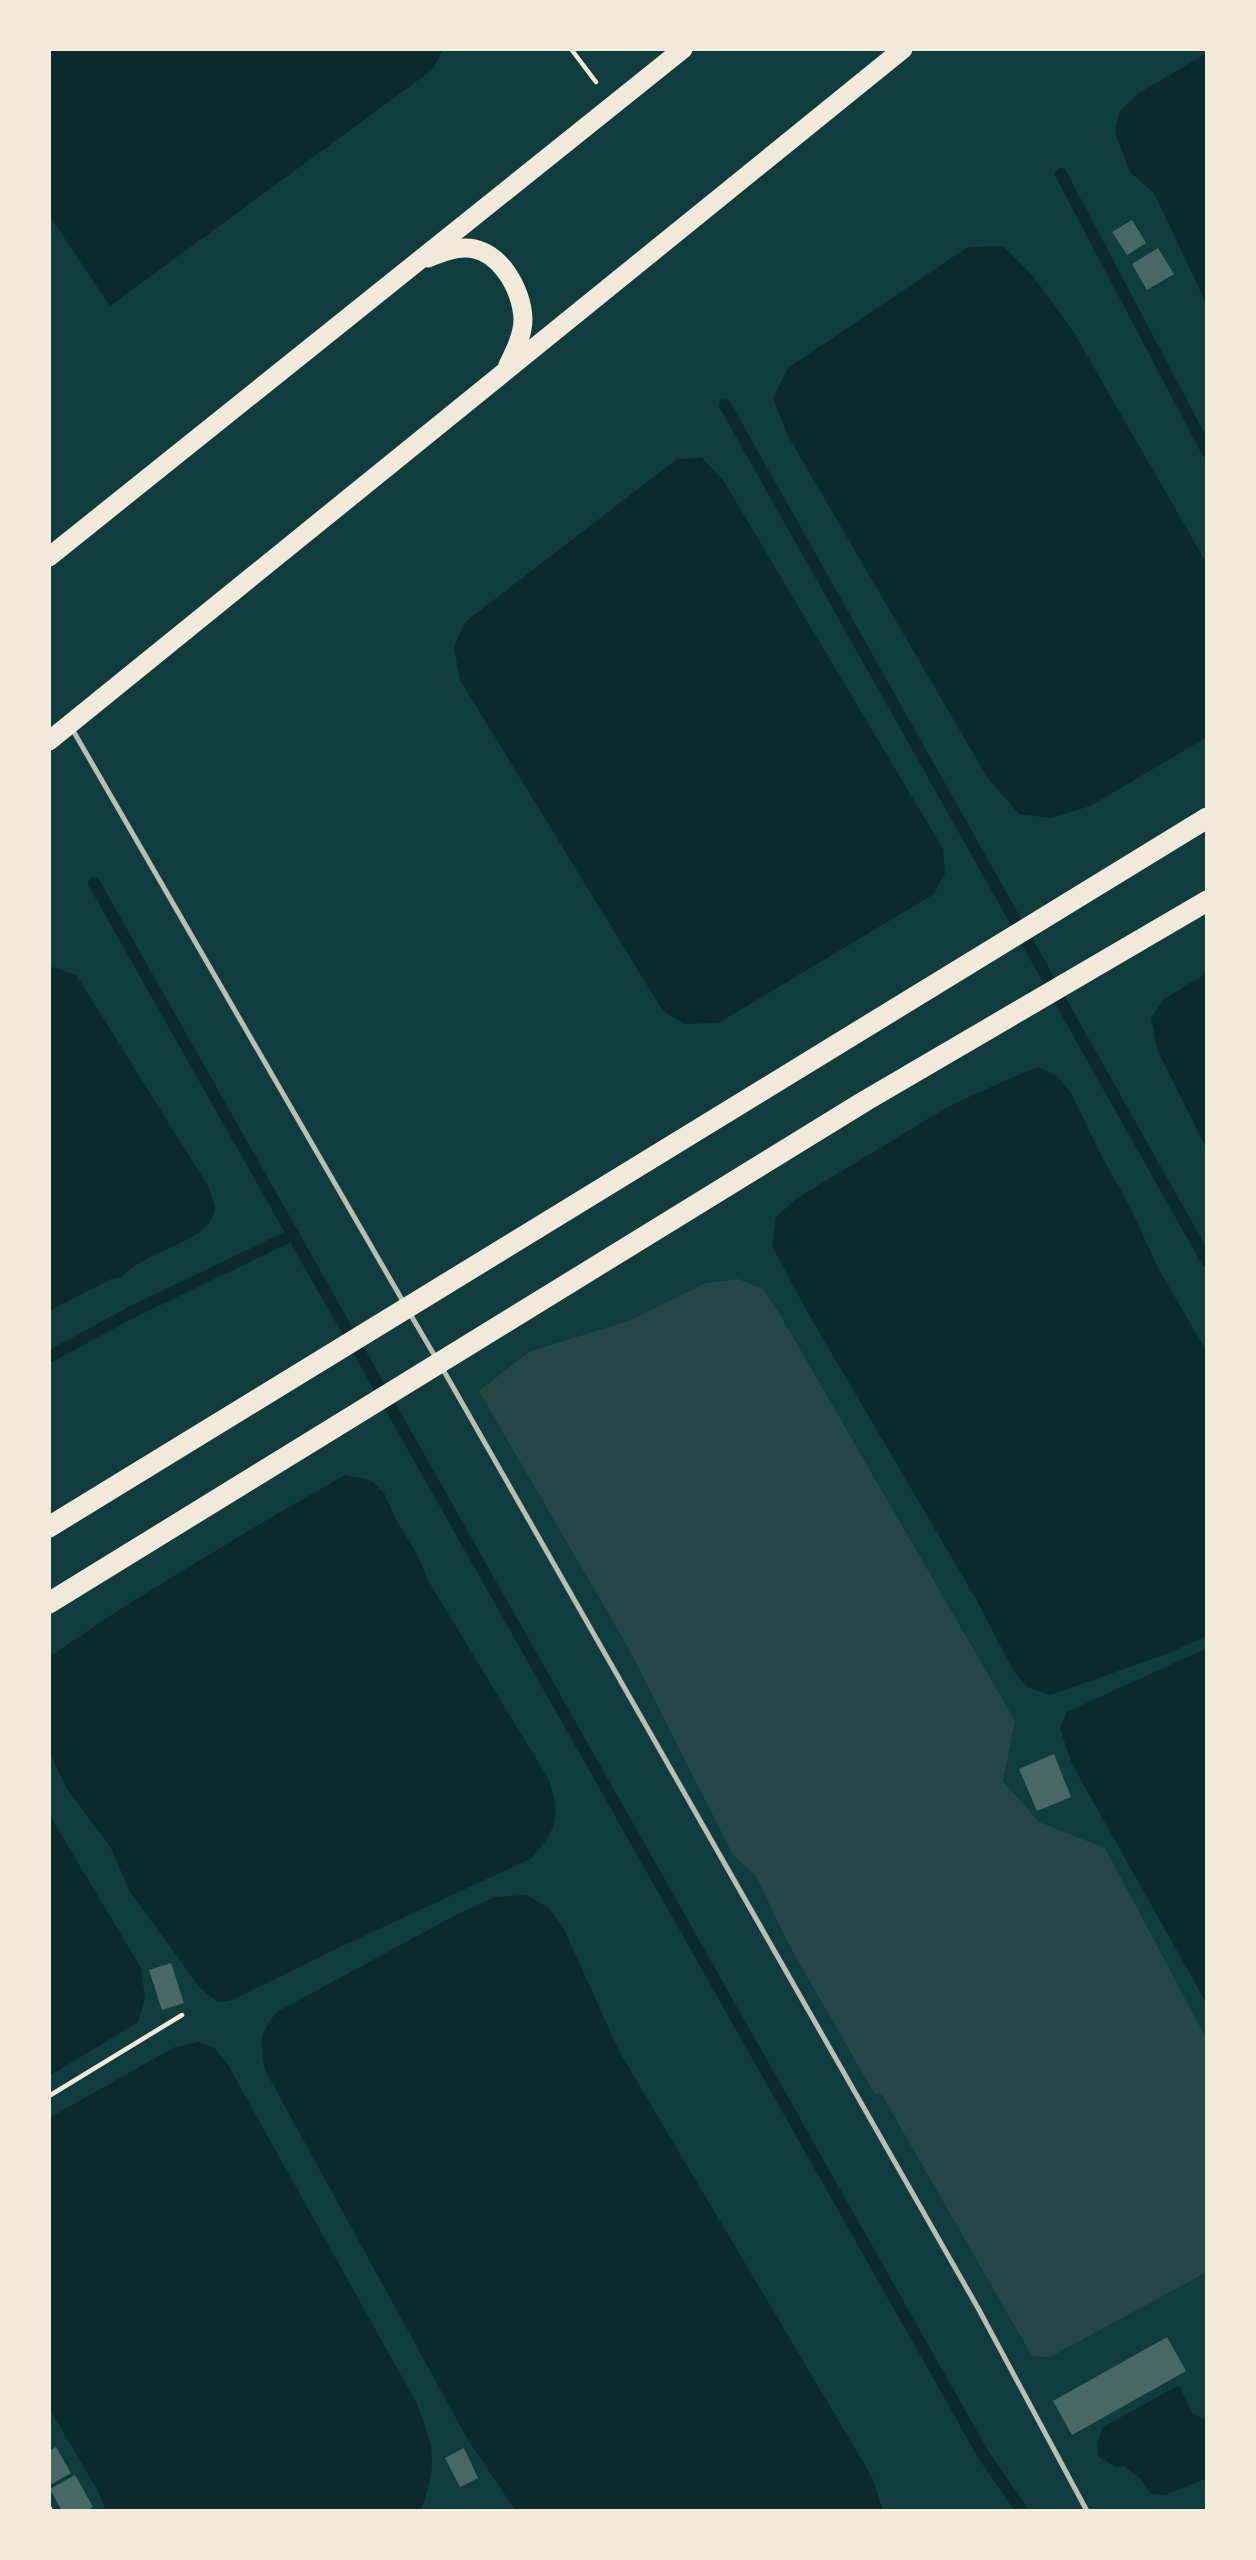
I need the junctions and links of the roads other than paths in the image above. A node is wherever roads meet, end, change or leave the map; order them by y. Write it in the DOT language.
graph roads {
  1 [pos="682,49"];
  2 [pos="903,49"];
  3 [pos="416,263"];
  4 [pos="504,372"];
  5 [pos="49,557"];
  6 [pos="69,724"];
  7 [pos="49,740"];
  8 [pos="1207,818"];
  9 [pos="1207,901"];
  10 [pos="49,1527"];
  11 [pos="49,1603"];
  12 [pos="1087,2511"];
  1 -- 3 [label="highway"];
  2 -- 4 [label="highway"];
  3 -- 4 [label="highway"];
  3 -- 5 [label="highway"];
  4 -- 6 [label="highway"];
  6 -- 7 [label="highway"];
  6 -- 12 [label="lane"];
  8 -- 10 [label="highway"];
  9 -- 11 [label="highway"];
}
